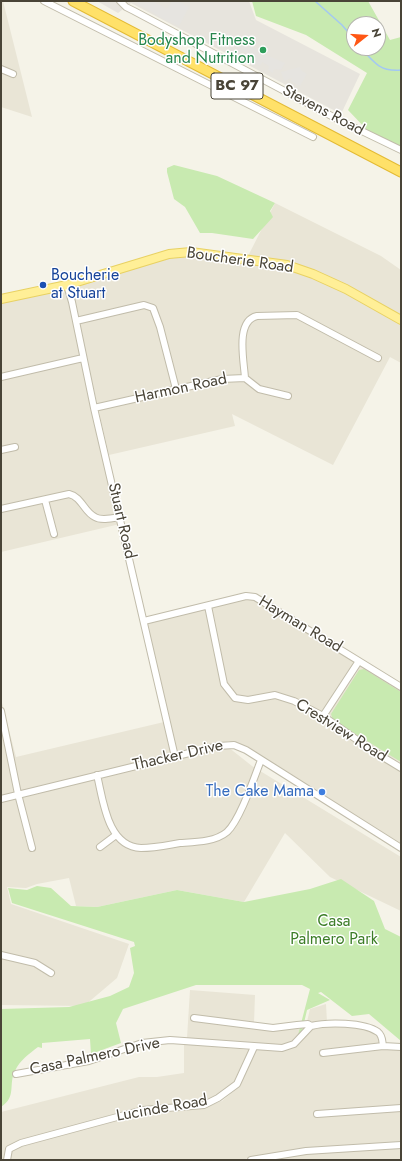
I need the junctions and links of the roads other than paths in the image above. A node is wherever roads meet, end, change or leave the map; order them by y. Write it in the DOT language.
graph roads {
  1 [pos="44,1"];
  2 [pos="74,1"];
  3 [pos="86,1"];
  4 [pos="120,1"];
  5 [pos="1,69"];
  6 [pos="13,74"];
  7 [pos="313,137"];
  8 [pos="401,150"];
  9 [pos="401,165"];
  10 [pos="401,172"];
  11 [pos="67,285"];
  12 [pos="1,299"];
  13 [pos="401,320"];
  14 [pos="76,321"];
  15 [pos="83,358"];
  16 [pos="378,358"];
  17 [pos="1,377"];
  18 [pos="245,378"];
  19 [pos="176,389"];
  20 [pos="288,396"];
  21 [pos="94,408"];
  22 [pos="15,447"];
  23 [pos="1,450"];
  24 [pos="45,500"];
  25 [pos="1,509"];
  26 [pos="121,517"];
  27 [pos="54,534"];
  28 [pos="208,606"];
  29 [pos="144,621"];
  30 [pos="359,661"];
  31 [pos="401,688"];
  32 [pos="1,711"];
  33 [pos="323,716"];
  34 [pos="176,757"];
  35 [pos="261,760"];
  36 [pos="401,768"];
  37 [pos="97,775"];
  38 [pos="18,794"];
  39 [pos="1,799"];
  40 [pos="116,835"];
  41 [pos="100,847"];
  42 [pos="32,848"];
  43 [pos="401,848"];
  44 [pos="1,955"];
  45 [pos="51,973"];
  46 [pos="194,1018"];
  47 [pos="311,1026"];
  48 [pos="383,1046"];
  49 [pos="254,1047"];
  50 [pos="401,1047"];
  51 [pos="323,1053"];
  52 [pos="16,1074"];
  53 [pos="401,1108"];
  54 [pos="317,1114"];
  55 [pos="401,1145"];
  56 [pos="7,1160"];
  57 [pos="251,1160"];
  1 -- 7 [label="street"];
  2 -- 10 [label="highway, BC 97"];
  3 -- 9 [label="highway, BC 97"];
  4 -- 8 [label="street, Stevens Road"];
  5 -- 6 [label="street"];
  11 -- 12 [label="main road, Boucherie Road"];
  11 -- 13 [label="main road, Boucherie Road"];
  11 -- 14 [label="street, Stuart Road"];
  14 -- 15 [label="street, Stuart Road"];
  14 -- 19 [label="street"];
  15 -- 17 [label="street"];
  15 -- 21 [label="street, Stuart Road"];
  16 -- 18 [label="street"];
  18 -- 19 [label="street, Harmon Road"];
  18 -- 20 [label="street, Harmon Road"];
  19 -- 21 [label="street, Harmon Road"];
  21 -- 26 [label="street, Stuart Road"];
  22 -- 23 [label="street"];
  24 -- 25 [label="street"];
  24 -- 26 [label="street"];
  24 -- 27 [label="street"];
  26 -- 29 [label="street, Stuart Road"];
  28 -- 29 [label="street, Hayman Road"];
  28 -- 30 [label="street, Hayman Road"];
  28 -- 33 [label="street, Crestview Road"];
  29 -- 34 [label="street, Stuart Road"];
  30 -- 31 [label="street, Hayman Road"];
  30 -- 33 [label="street"];
  32 -- 38 [label="street"];
  33 -- 36 [label="street, Crestview Road"];
  34 -- 35 [label="street, Thacker Drive"];
  34 -- 37 [label="street, Thacker Drive"];
  35 -- 40 [label="street"];
  35 -- 43 [label="street, Thacker Drive"];
  37 -- 38 [label="street, Thacker Drive"];
  37 -- 40 [label="street"];
  38 -- 39 [label="street, Thacker Drive"];
  38 -- 42 [label="street"];
  40 -- 41 [label="street"];
  44 -- 45 [label="street"];
  46 -- 47 [label="street"];
  47 -- 48 [label="street"];
  47 -- 49 [label="street, Casa Palmero Drive"];
  48 -- 50 [label="street"];
  48 -- 51 [label="street"];
  49 -- 52 [label="street, Casa Palmero Drive"];
  49 -- 56 [label="street, Lucinde Road"];
  53 -- 54 [label="street"];
  55 -- 57 [label="street"];
}
